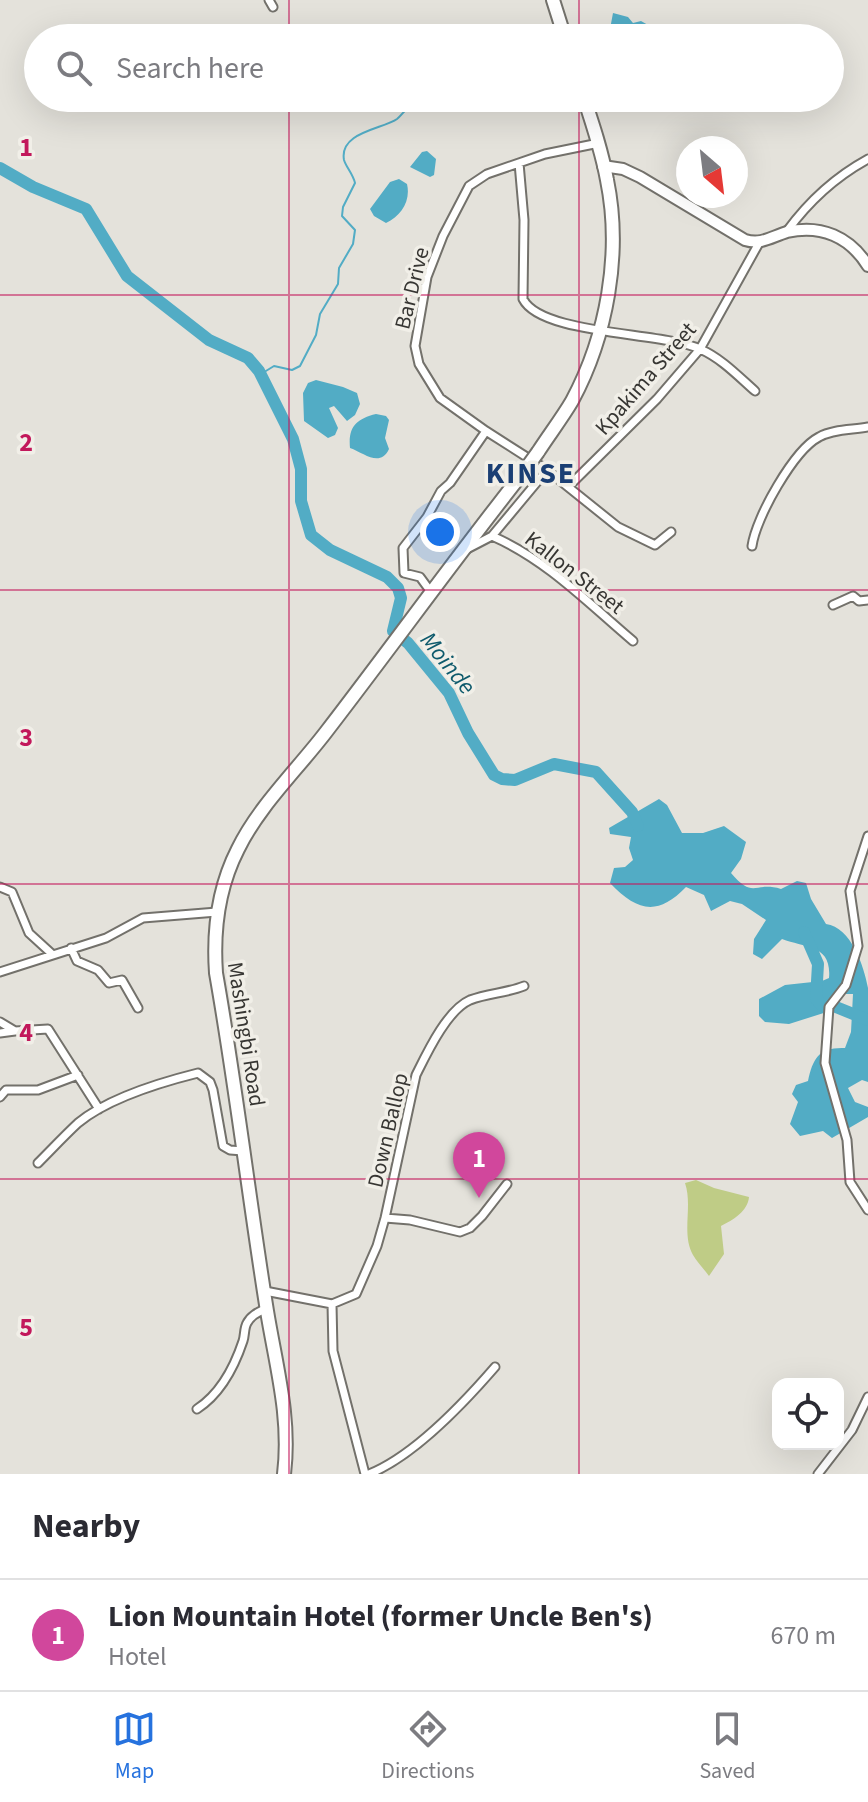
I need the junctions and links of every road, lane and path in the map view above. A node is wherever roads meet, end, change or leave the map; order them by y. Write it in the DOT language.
graph roads {
  1 [pos="553,0"];
  2 [pos="561,24"];
  3 [pos="589,112"];
  4 [pos="599,143"];
  5 [pos="868,159"];
  6 [pos="519,163"];
  7 [pos="603,166"];
  8 [pos="786,233"];
  9 [pos="759,243"];
  10 [pos="868,266"];
  11 [pos="599,331"];
  12 [pos="700,349"];
  13 [pos="755,391"];
  14 [pos="868,427"];
  15 [pos="486,431"];
  16 [pos="547,470"];
  17 [pos="569,486"];
  18 [pos="671,532"];
  19 [pos="492,536"];
  20 [pos="752,546"];
  21 [pos="463,550"];
  22 [pos="431,592"];
  23 [pos="868,600"];
  24 [pos="833,605"];
  25 [pos="633,641"];
  26 [pos="868,836"];
  27 [pos="0,887"];
  28 [pos="217,912"];
  29 [pos="71,948"];
  30 [pos="52,954"];
  31 [pos="0,972"];
  32 [pos="524,986"];
  33 [pos="138,1008"];
  34 [pos="0,1022"];
  35 [pos="15,1031"];
  36 [pos="0,1033"];
  37 [pos="78,1075"];
  38 [pos="0,1097"];
  39 [pos="99,1109"];
  40 [pos="243,1151"];
  41 [pos="38,1163"];
  42 [pos="507,1184"];
  43 [pos="868,1210"];
  44 [pos="385,1218"];
  45 [pos="265,1291"];
  46 [pos="332,1304"];
  47 [pos="267,1308"];
  48 [pos="495,1367"];
  49 [pos="868,1397"];
  50 [pos="197,1409"];
  51 [pos="820,1472"];
  52 [pos="284,1474"];
  53 [pos="367,1474"];
  54 [pos="833,1474"];
  1 -- 2 [label="main road"];
  3 -- 4 [label="main road"];
  4 -- 6 [label="street, Bar Drive"];
  4 -- 7 [label="main road"];
  5 -- 8 [label="street"];
  6 -- 11 [label="street"];
  6 -- 15 [label="street, Bar Drive"];
  7 -- 9 [label="main road"];
  7 -- 11 [label="main road"];
  8 -- 9 [label="main road"];
  8 -- 10 [label="main road"];
  9 -- 12 [label="street, Kpakima Street"];
  11 -- 12 [label="street"];
  11 -- 21 [label="main road, bridge"];
  12 -- 13 [label="street"];
  12 -- 17 [label="street, Kpakima Street"];
  14 -- 20 [label="street"];
  15 -- 16 [label="street, Bar Drive"];
  15 -- 22 [label="street"];
  16 -- 17 [label="street, Bar Drive"];
  16 -- 19 [label="street"];
  17 -- 18 [label="street, Bar Drive"];
  19 -- 21 [label="street"];
  19 -- 25 [label="street, Kallon Street"];
  21 -- 22 [label="main road"];
  22 -- 28 [label="main road, Mashingbi Road"];
  23 -- 24 [label="street"];
  26 -- 43 [label="street"];
  27 -- 30 [label="street"];
  28 -- 29 [label="street"];
  28 -- 40 [label="main road, Mashingbi Road"];
  29 -- 30 [label="street"];
  29 -- 33 [label="street"];
  30 -- 31 [label="street"];
  32 -- 44 [label="street, Down Ballop"];
  34 -- 35 [label="street"];
  35 -- 36 [label="street"];
  35 -- 37 [label="street"];
  37 -- 38 [label="street"];
  37 -- 39 [label="street"];
  39 -- 40 [label="street"];
  39 -- 41 [label="street"];
  40 -- 45 [label="main road, Mashingbi Road"];
  42 -- 44 [label="street"];
  44 -- 46 [label="street, Down Ballop"];
  45 -- 46 [label="street"];
  45 -- 47 [label="main road, Mashingbi Road"];
  46 -- 53 [label="street"];
  47 -- 50 [label="street"];
  47 -- 52 [label="main road, Mashingbi Road"];
  48 -- 53 [label="street"];
  49 -- 51 [label="street"];
  51 -- 54 [label="street"];
}
